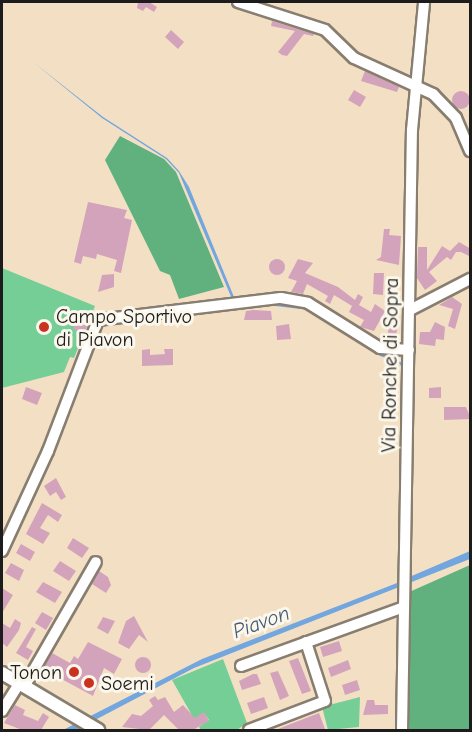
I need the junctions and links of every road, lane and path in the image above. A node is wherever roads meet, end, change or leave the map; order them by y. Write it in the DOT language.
graph roads {
  1 [pos="238,2"];
  2 [pos="424,2"];
  3 [pos="417,86"];
  4 [pos="471,152"];
  5 [pos="471,279"];
  6 [pos="410,310"];
  7 [pos="409,350"];
  8 [pos="2,551"];
  9 [pos="96,562"];
  10 [pos="404,607"];
  11 [pos="306,642"];
  12 [pos="241,666"];
  13 [pos="2,674"];
  14 [pos="21,685"];
  15 [pos="2,711"];
  16 [pos="94,729"];
  17 [pos="249,730"];
  18 [pos="402,730"];
  1 -- 3 [label="street"];
  2 -- 3 [label="street, Via Ronche di Sopra"];
  3 -- 4 [label="street"];
  3 -- 6 [label="street, Via Ronche di Sopra"];
  5 -- 6 [label="street"];
  6 -- 7 [label="street, Via Ronche di Sopra"];
  7 -- 8 [label="street"];
  7 -- 10 [label="street, Via Ronche di Sopra"];
  9 -- 14 [label="street"];
  10 -- 11 [label="street"];
  10 -- 18 [label="street, Via Ronche di Sopra"];
  11 -- 12 [label="street"];
  11 -- 17 [label="street"];
  13 -- 14 [label="main road"];
  14 -- 15 [label="street"];
  14 -- 16 [label="main road"];
}
